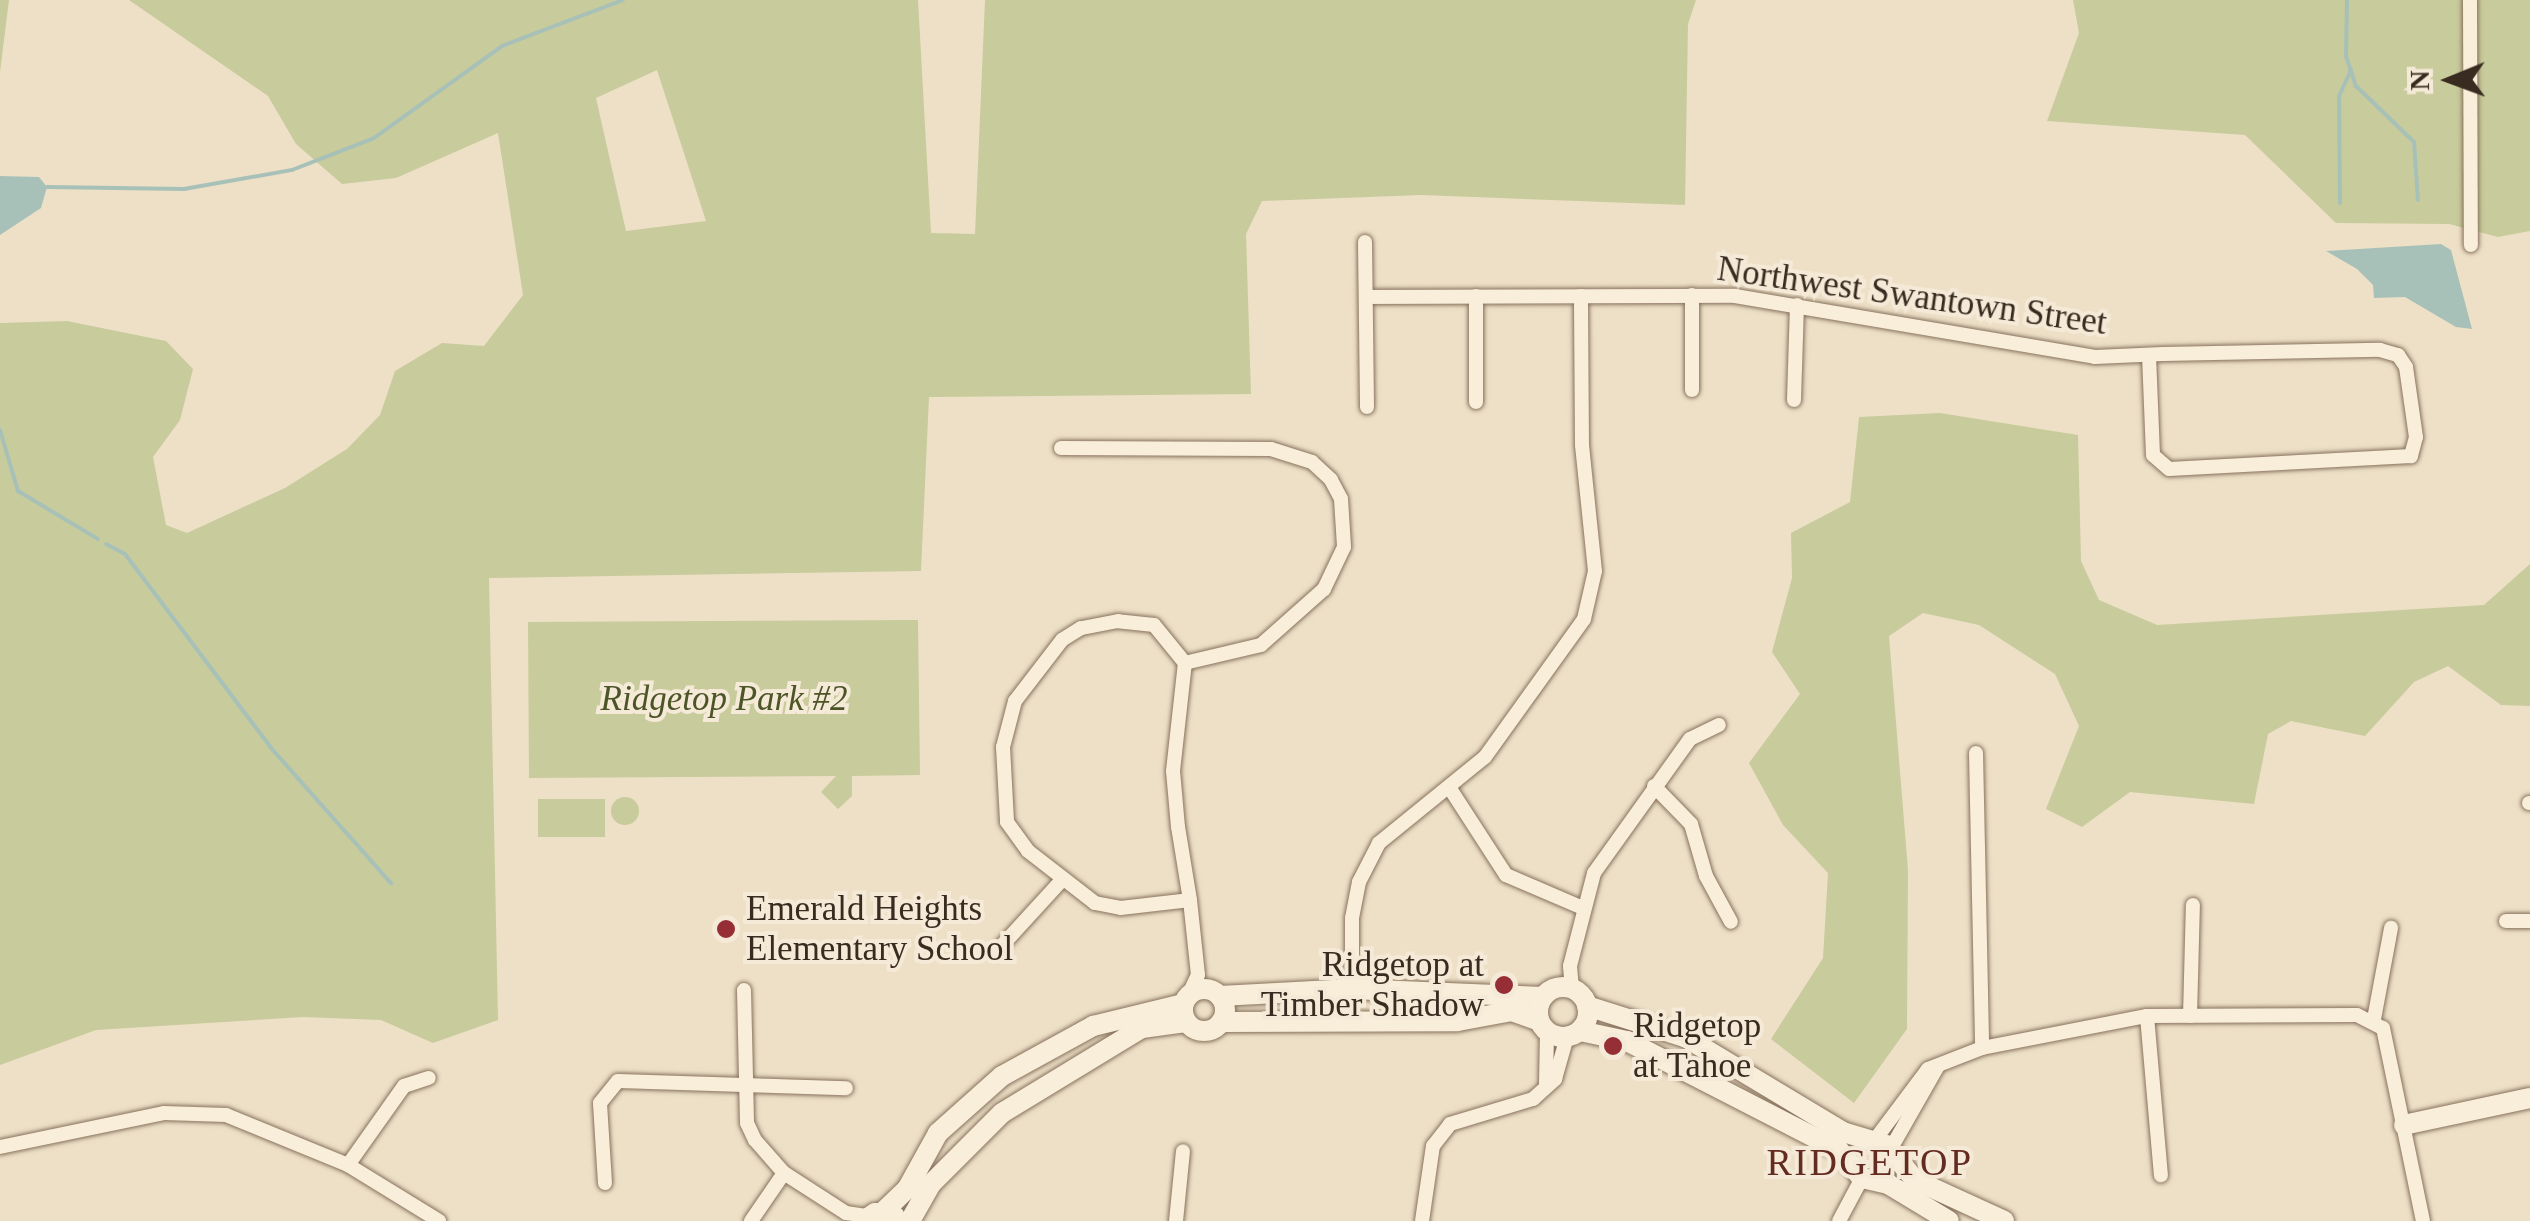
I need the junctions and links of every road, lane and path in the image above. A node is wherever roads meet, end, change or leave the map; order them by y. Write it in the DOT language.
graph roads {
  1 [pos="2470,0"];
  2 [pos="1366,242"];
  3 [pos="2471,245"];
  4 [pos="1692,295"];
  5 [pos="1476,296"];
  6 [pos="1582,296"];
  7 [pos="1366,297"];
  8 [pos="1797,306"];
  9 [pos="2149,355"];
  10 [pos="1692,390"];
  11 [pos="1794,400"];
  12 [pos="1476,402"];
  13 [pos="1367,408"];
  14 [pos="1061,448"];
  15 [pos="1185,662"];
  16 [pos="1720,725"];
  17 [pos="1976,753"];
  18 [pos="1654,786"];
  19 [pos="1449,787"];
  20 [pos="1062,881"];
  21 [pos="1190,900"];
  22 [pos="2193,905"];
  23 [pos="1583,908"];
  24 [pos="2506,921"];
  25 [pos="2530,921"];
  26 [pos="1731,922"];
  27 [pos="2391,928"];
  28 [pos="996,952"];
  29 [pos="1560,987"];
  30 [pos="1352,989"];
  31 [pos="744,990"];
  32 [pos="1197,997"];
  33 [pos="1587,1006"];
  34 [pos="2148,1016"];
  35 [pos="2190,1016"];
  36 [pos="2374,1019"];
  37 [pos="1221,1022"];
  38 [pos="1558,1030"];
  39 [pos="1982,1048"];
  40 [pos="429,1078"];
  41 [pos="745,1083"];
  42 [pos="846,1088"];
  43 [pos="2530,1098"];
  44 [pos="2404,1125"];
  45 [pos="0,1147"];
  46 [pos="1881,1148"];
  47 [pos="1183,1151"];
  48 [pos="348,1165"];
  49 [pos="784,1173"];
  50 [pos="1865,1174"];
  51 [pos="2162,1175"];
  52 [pos="605,1183"];
  53 [pos="869,1217"];
  54 [pos="440,1221"];
  55 [pos="751,1221"];
  56 [pos="910,1221"];
  57 [pos="1176,1221"];
  58 [pos="1422,1221"];
  59 [pos="1839,1221"];
  60 [pos="1948,1221"];
  61 [pos="2004,1221"];
  62 [pos="2423,1221"];
  1 -- 3 [label="street"];
  2 -- 7 [label="street"];
  4 -- 6 [label="street, Northwest Swantown Street"];
  4 -- 8 [label="street, Northwest Swantown Street"];
  4 -- 10 [label="street"];
  5 -- 6 [label="street, Northwest Swantown Street"];
  5 -- 7 [label="street, Northwest Swantown Street"];
  5 -- 12 [label="street"];
  6 -- 19 [label="street"];
  7 -- 13 [label="street"];
  8 -- 9 [label="street, Northwest Swantown Street"];
  8 -- 11 [label="street"];
  9 -- 9 [label="street, Northwest Swantown Street"];
  14 -- 15 [label="street"];
  15 -- 20 [label="street"];
  15 -- 21 [label="street"];
  16 -- 18 [label="street"];
  17 -- 39 [label="street"];
  18 -- 23 [label="street"];
  18 -- 26 [label="street"];
  19 -- 23 [label="street"];
  19 -- 30 [label="street"];
  20 -- 21 [label="street"];
  20 -- 28 [label="street"];
  21 -- 32 [label="street"];
  22 -- 35 [label="street"];
  23 -- 29 [label="street"];
  24 -- 25 [label="street"];
  27 -- 36 [label="street"];
  29 -- 30 [label="main road"];
  29 -- 33 [label="main road"];
  29 -- 38 [label="main road"];
  30 -- 32 [label="main road"];
  31 -- 41 [label="street"];
  32 -- 37 [label="main road"];
  32 -- 37 [label="main road"];
  32 -- 53 [label="main road"];
  32 -- 56 [label="main road"];
  33 -- 38 [label="main road"];
  33 -- 46 [label="main road"];
  34 -- 35 [label="street"];
  34 -- 39 [label="street"];
  34 -- 51 [label="street"];
  35 -- 36 [label="street"];
  36 -- 44 [label="street"];
  37 -- 38 [label="main road"];
  38 -- 50 [label="main road"];
  38 -- 58 [label="street"];
  39 -- 46 [label="street"];
  40 -- 48 [label="street"];
  41 -- 42 [label="street"];
  41 -- 49 [label="street"];
  41 -- 52 [label="street"];
  43 -- 44 [label="main road"];
  44 -- 62 [label="street"];
  45 -- 48 [label="street"];
  46 -- 50 [label="main road"];
  46 -- 50 [label="main road"];
  46 -- 61 [label="main road"];
  47 -- 57 [label="street"];
  48 -- 54 [label="street"];
  49 -- 53 [label="street"];
  49 -- 55 [label="street"];
  50 -- 59 [label="street"];
  50 -- 60 [label="main road"];
}
